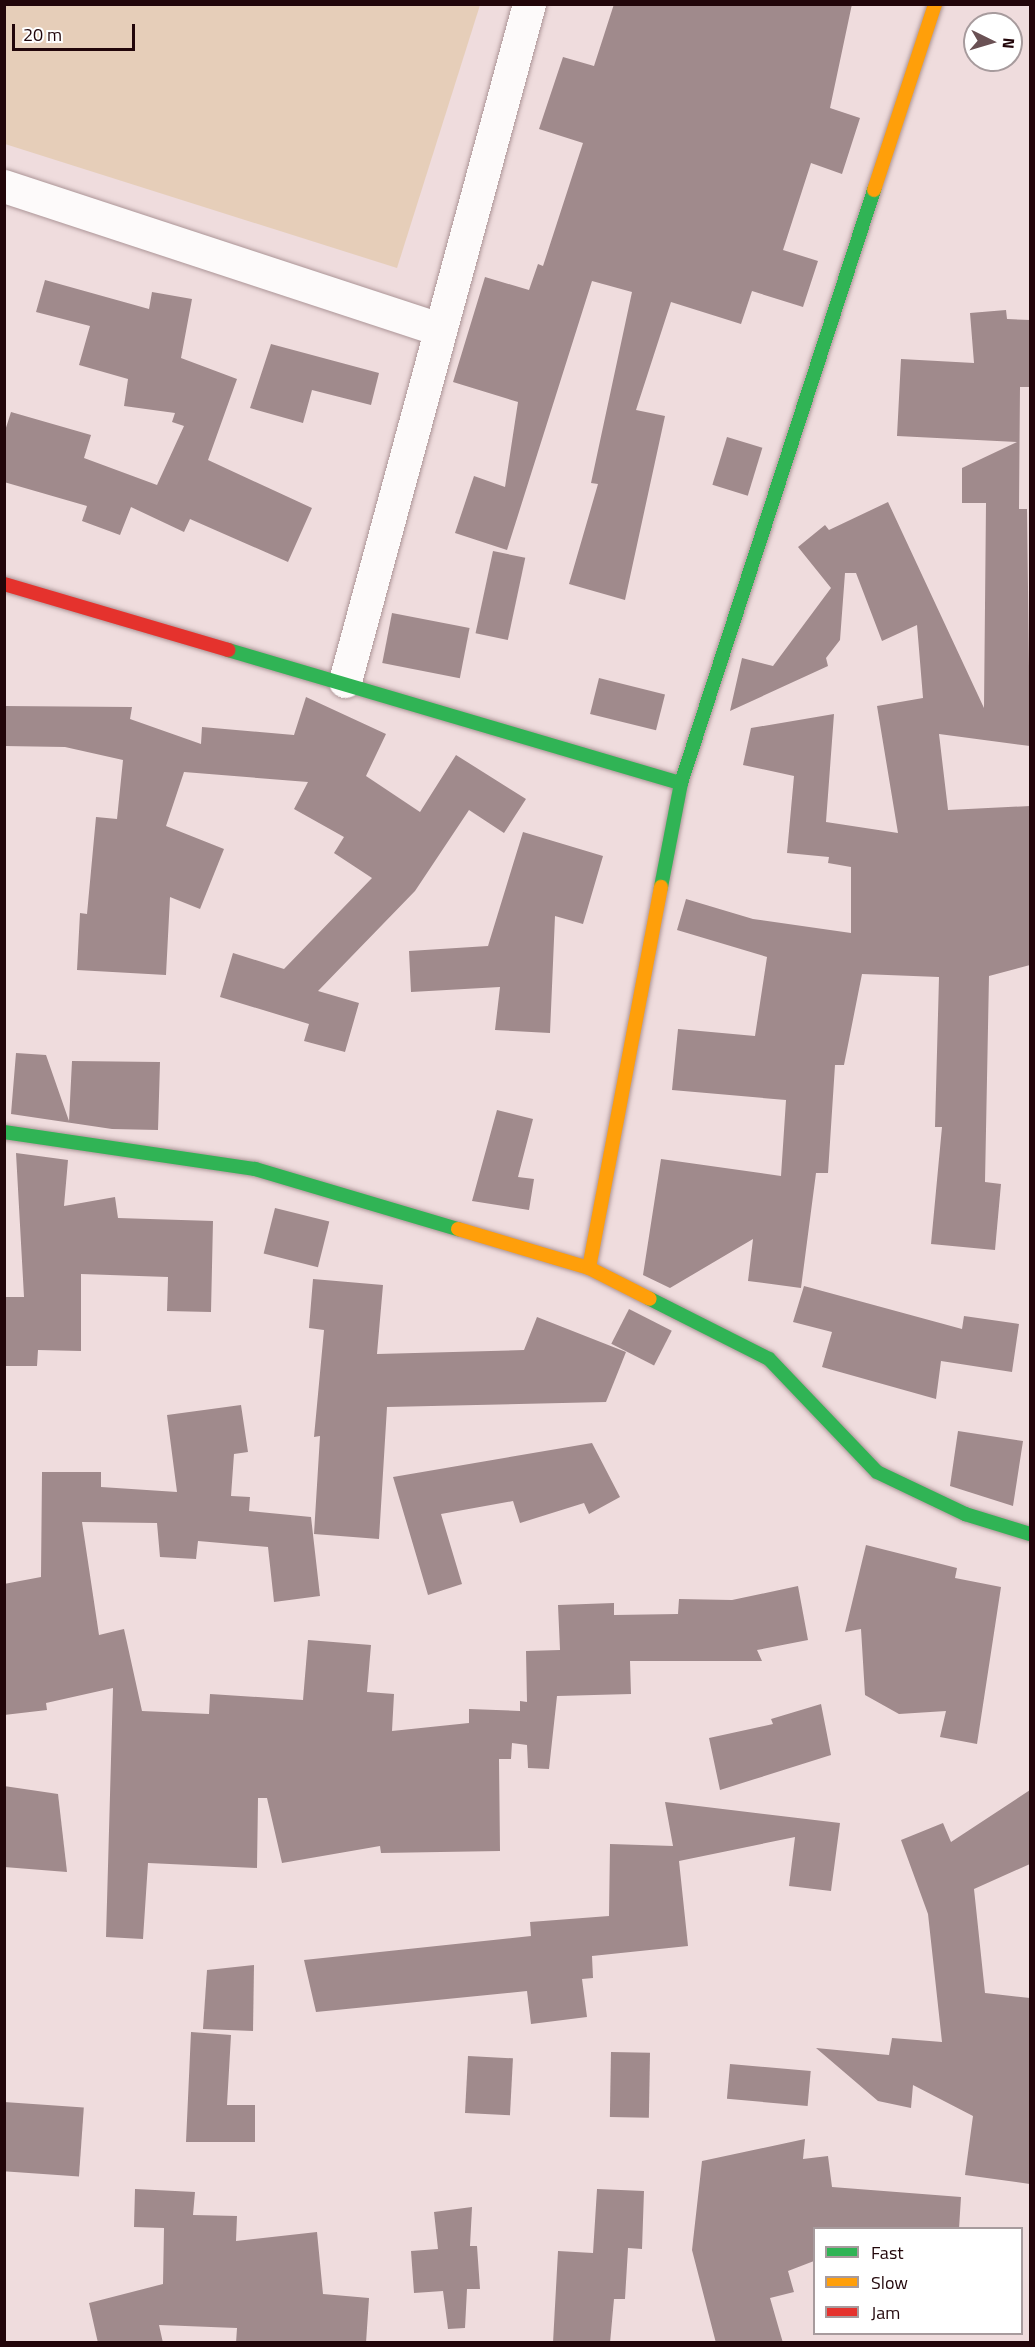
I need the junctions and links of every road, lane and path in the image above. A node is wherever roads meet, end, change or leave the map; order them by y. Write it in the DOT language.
graph roads {
  1 [pos="529,4"];
  2 [pos="940,7"];
  3 [pos="4,186"];
  4 [pos="439,329"];
  5 [pos="4,584"];
  6 [pos="345,681"];
  7 [pos="681,783"];
  8 [pos="4,1132"];
  9 [pos="589,1268"];
  10 [pos="1030,1534"];
  1 -- 4 [label="street"];
  2 -- 7 [label="street"];
  3 -- 4 [label="street"];
  4 -- 6 [label="street"];
  5 -- 6 [label="street"];
  6 -- 7 [label="street"];
  7 -- 9 [label="street"];
  8 -- 9 [label="street"];
  9 -- 10 [label="street"];
}
